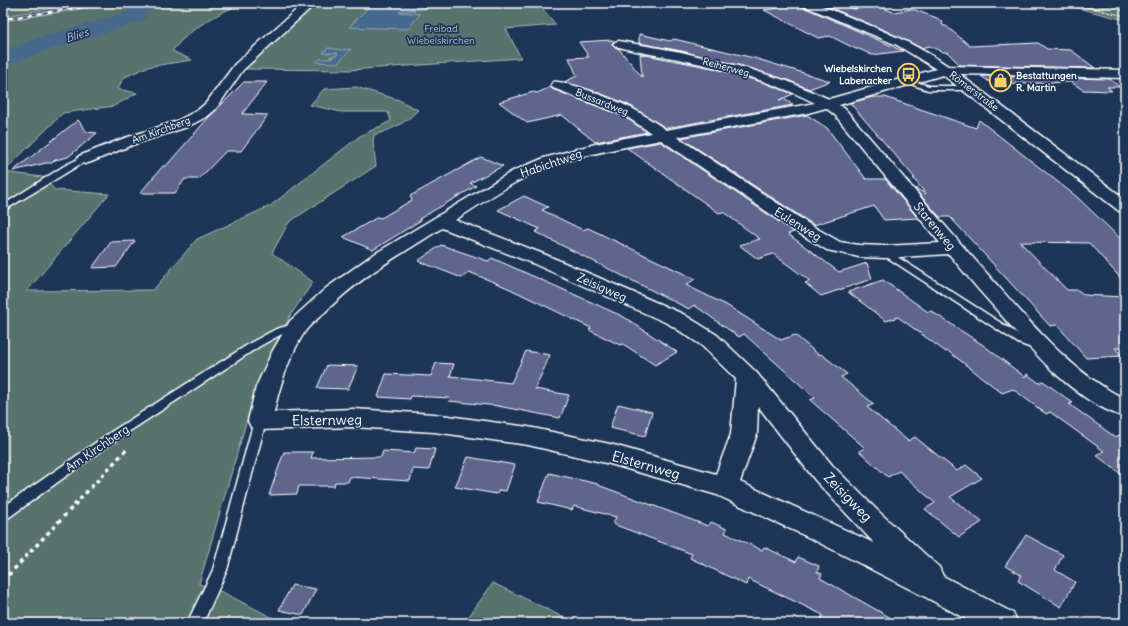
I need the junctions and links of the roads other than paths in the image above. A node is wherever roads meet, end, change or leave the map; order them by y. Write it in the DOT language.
graph roads {
  1 [pos="313,3"];
  2 [pos="806,3"];
  3 [pos="619,44"];
  4 [pos="946,70"];
  5 [pos="1125,74"];
  6 [pos="907,81"];
  7 [pos="558,85"];
  8 [pos="970,88"];
  9 [pos="829,104"];
  10 [pos="664,135"];
  11 [pos="85,159"];
  12 [pos="1125,207"];
  13 [pos="3,210"];
  14 [pos="442,221"];
  15 [pos="953,248"];
  16 [pos="885,252"];
  17 [pos="298,326"];
  18 [pos="1043,349"];
  19 [pos="748,377"];
  20 [pos="1125,409"];
  21 [pos="260,420"];
  22 [pos="725,487"];
  23 [pos="3,514"];
  24 [pos="942,590"];
  25 [pos="195,623"];
  26 [pos="1002,623"];
  1 -- 11 [label="street, Am Kirchberg"];
  2 -- 4 [label="street, Römerstraße"];
  3 -- 9 [label="street, Reiherweg"];
  4 -- 5 [label="street, Habichtweg"];
  4 -- 6 [label="street, Habichtweg"];
  4 -- 8 [label="street, Römerstraße"];
  6 -- 8 [label="lane"];
  6 -- 9 [label="street, Habichtweg"];
  7 -- 10 [label="street, Bussardweg"];
  8 -- 12 [label="street, Römerstraße"];
  9 -- 10 [label="street, Habichtweg"];
  9 -- 15 [label="street, Starenweg"];
  10 -- 14 [label="street, Habichtweg"];
  10 -- 16 [label="street, Eulenweg"];
  11 -- 13 [label="lane, Am Kirchberg"];
  14 -- 17 [label="street, Habichtweg"];
  14 -- 19 [label="street, Zeisigweg"];
  15 -- 16 [label="street, Eulenweg"];
  15 -- 18 [label="street, Starenweg"];
  16 -- 18 [label="lane, Starenweg"];
  17 -- 21 [label="street, Habichtweg"];
  17 -- 23 [label="lane, Am Kirchberg"];
  18 -- 20 [label="street, Starenweg"];
  19 -- 22 [label="street"];
  19 -- 24 [label="street, Zeisigweg"];
  21 -- 22 [label="street, Elsternweg"];
  21 -- 25 [label="lane"];
  22 -- 24 [label="street, Elsternweg"];
  24 -- 26 [label="street, Elsternweg"];
}
